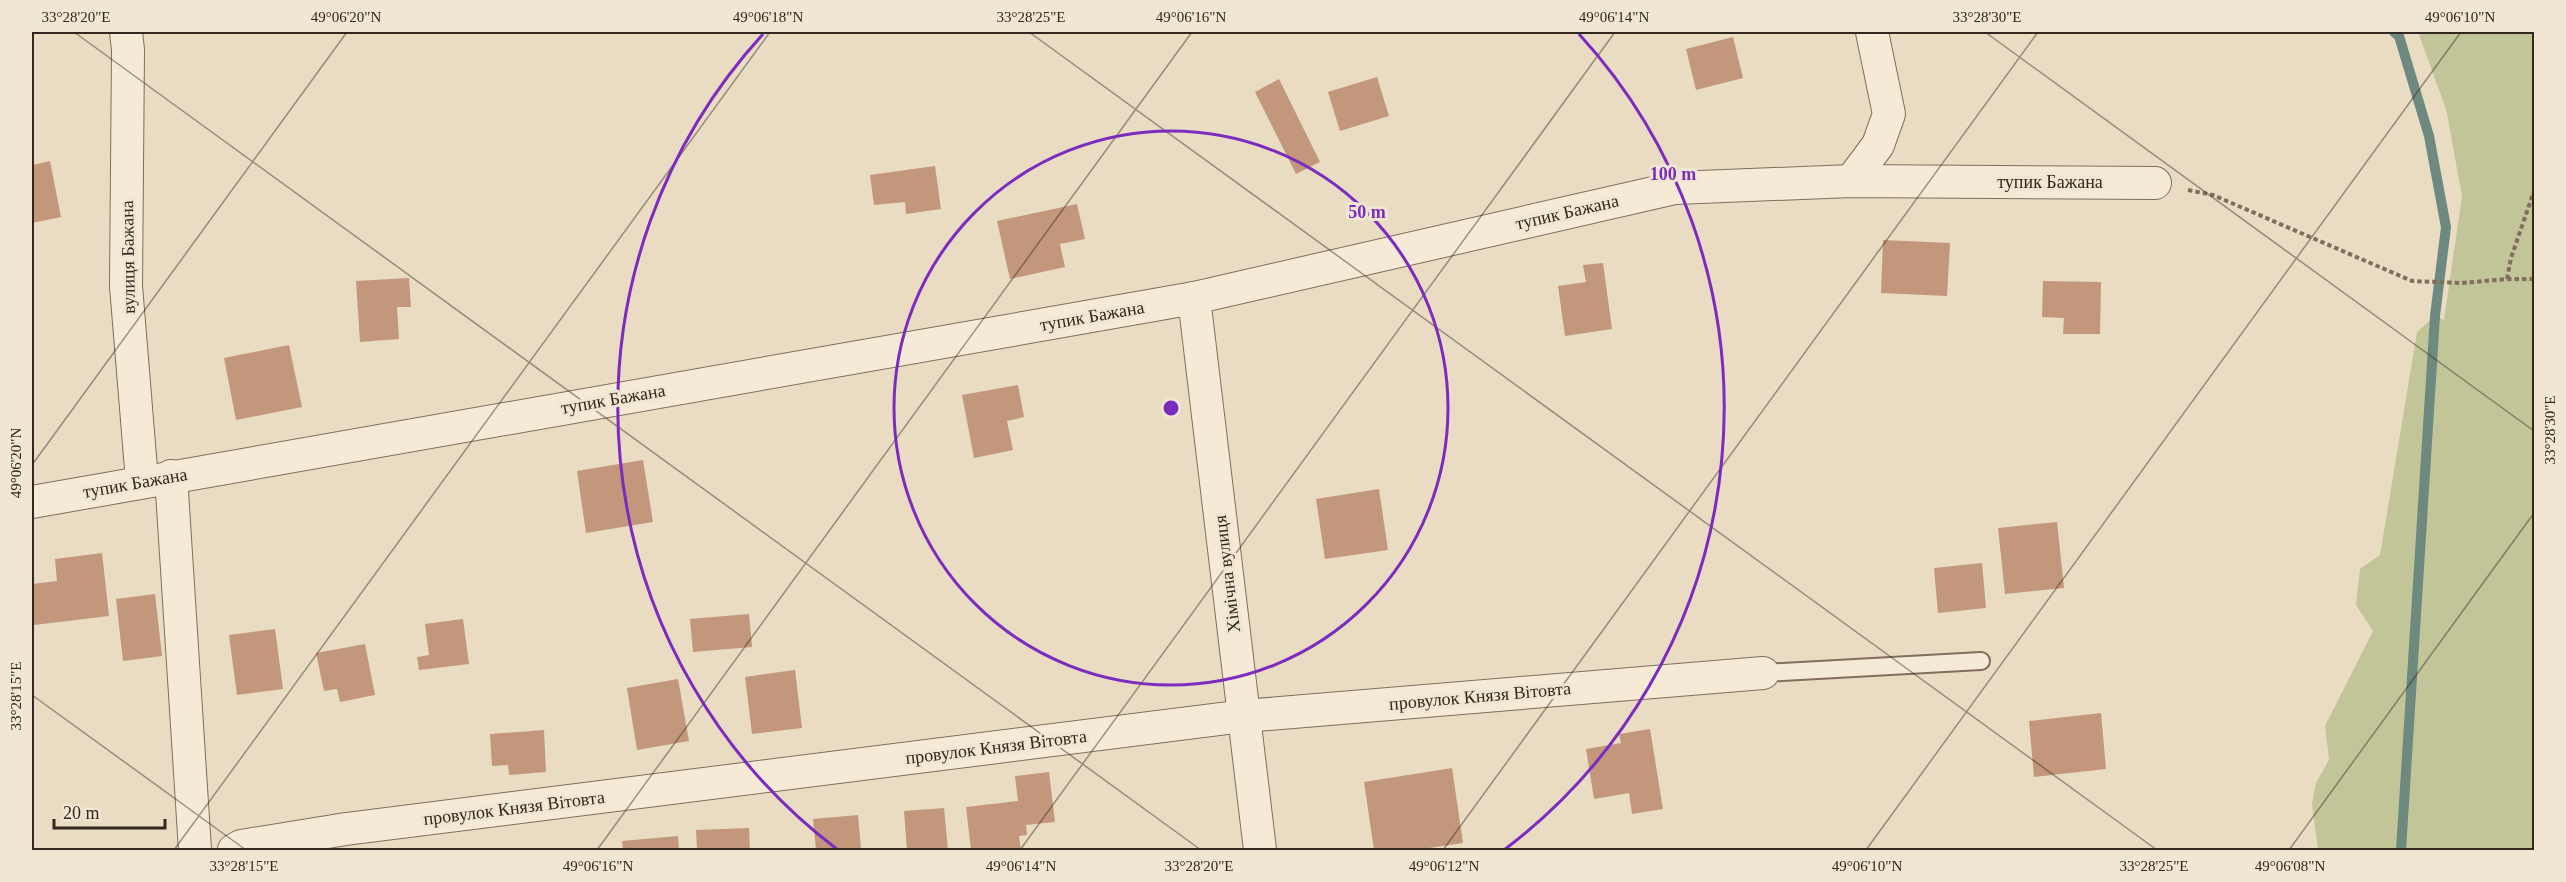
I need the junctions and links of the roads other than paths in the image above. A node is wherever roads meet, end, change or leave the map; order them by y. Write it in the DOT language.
graph roads {
  1 [pos="126,32"];
  2 [pos="1872,32"];
  3 [pos="1851,181"];
  4 [pos="2155,183"];
  5 [pos="1194,298"];
  6 [pos="156,479"];
  7 [pos="32,502"];
  8 [pos="1981,661"];
  9 [pos="1763,673"];
  10 [pos="1244,716"];
  11 [pos="195,850"];
  12 [pos="234,850"];
  13 [pos="1260,850"];
  1 -- 6 [label="street, вулиця Бажана"];
  2 -- 3 [label="street"];
  3 -- 4 [label="street, тупик Бажана"];
  3 -- 5 [label="street, тупик Бажана"];
  5 -- 6 [label="street, тупик Бажана"];
  5 -- 10 [label="street, Хімічна вулиця"];
  6 -- 7 [label="street, тупик Бажана"];
  6 -- 11 [label="street, вулиця Бажана"];
  8 -- 9 [label="lane"];
  9 -- 10 [label="street, провулок Князя Вітовта"];
  10 -- 12 [label="street, провулок Князя Вітовта"];
  10 -- 13 [label="street, Хімічна вулиця"];
}
